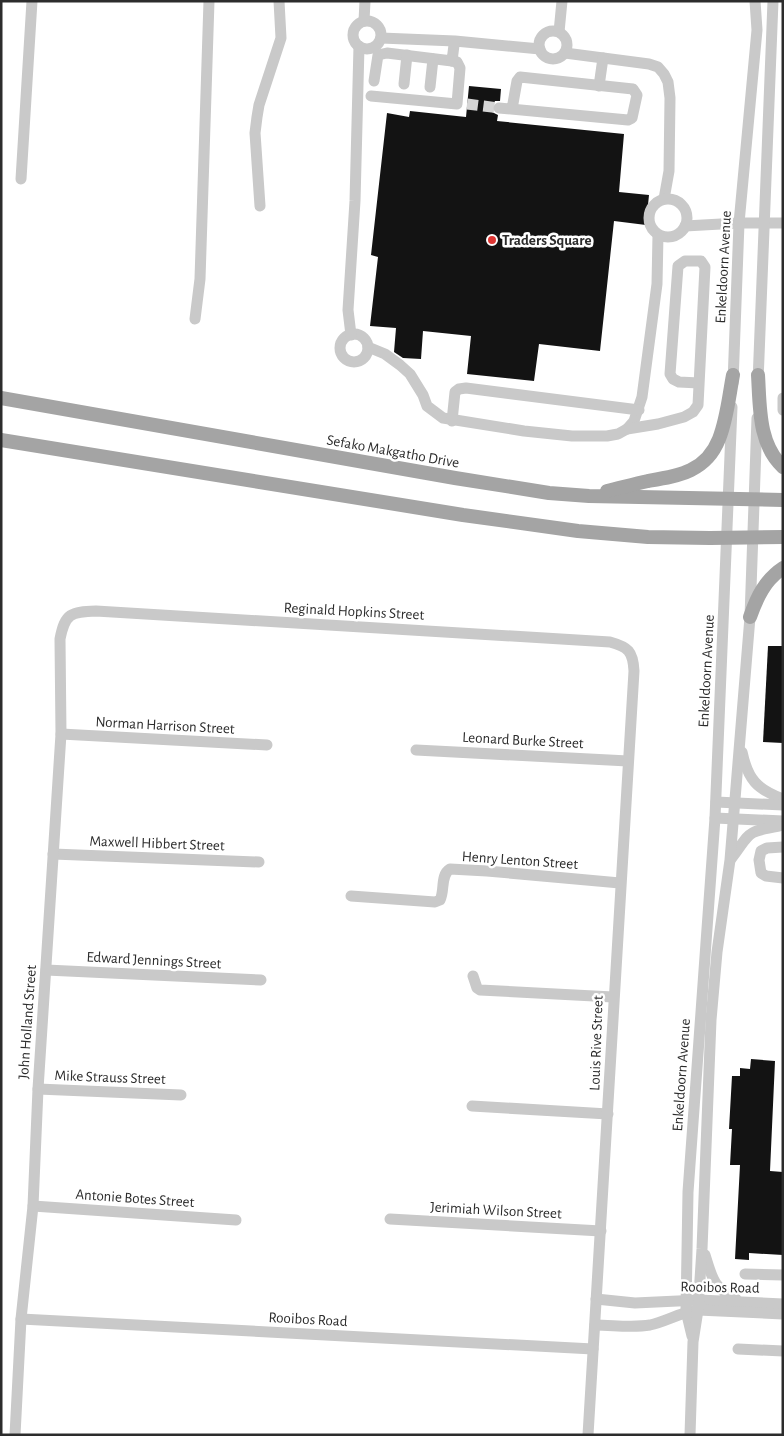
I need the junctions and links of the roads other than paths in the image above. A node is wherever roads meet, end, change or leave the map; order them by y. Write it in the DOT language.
graph roads {
  1 [pos="32,1"];
  2 [pos="209,1"];
  3 [pos="279,1"];
  4 [pos="365,1"];
  5 [pos="562,1"];
  6 [pos="755,1"];
  7 [pos="773,1"];
  8 [pos="364,21"];
  9 [pos="559,32"];
  10 [pos="381,38"];
  11 [pos="454,45"];
  12 [pos="359,46"];
  13 [pos="540,49"];
  14 [pos="565,53"];
  15 [pos="406,55"];
  16 [pos="433,58"];
  17 [pos="603,58"];
  18 [pos="452,61"];
  19 [pos="374,81"];
  20 [pos="404,84"];
  21 [pos="599,86"];
  22 [pos="430,87"];
  23 [pos="371,96"];
  24 [pos="499,108"];
  25 [pos="512,109"];
  26 [pos="21,179"];
  27 [pos="664,199"];
  28 [pos="260,206"];
  29 [pos="763,222"];
  30 [pos="739,223"];
  31 [pos="783,223"];
  32 [pos="685,226"];
  33 [pos="658,235"];
  34 [pos="195,320"];
  35 [pos="351,335"];
  36 [pos="368,347"];
  37 [pos="734,375"];
  38 [pos="758,375"];
  39 [pos="699,383"];
  40 [pos="1,398"];
  41 [pos="783,398"];
  42 [pos="639,410"];
  43 [pos="783,410"];
  44 [pos="452,421"];
  45 [pos="627,428"];
  46 [pos="1,440"];
  47 [pos="783,467"];
  48 [pos="589,496"];
  49 [pos="729,500"];
  50 [pos="755,500"];
  51 [pos="783,500"];
  52 [pos="753,537"];
  53 [pos="783,537"];
  54 [pos="727,538"];
  55 [pos="783,568"];
  56 [pos="71,615"];
  57 [pos="750,617"];
  58 [pos="631,654"];
  59 [pos="61,734"];
  60 [pos="740,738"];
  61 [pos="267,745"];
  62 [pos="416,750"];
  63 [pos="628,761"];
  64 [pos="783,799"];
  65 [pos="716,802"];
  66 [pos="734,803"];
  67 [pos="783,805"];
  68 [pos="715,818"];
  69 [pos="733,819"];
  70 [pos="783,821"];
  71 [pos="783,825"];
  72 [pos="783,847"];
  73 [pos="53,854"];
  74 [pos="730,860"];
  75 [pos="259,862"];
  76 [pos="783,878"];
  77 [pos="620,883"];
  78 [pos="351,896"];
  79 [pos="46,970"];
  80 [pos="473,976"];
  81 [pos="261,980"];
  82 [pos="613,997"];
  83 [pos="38,1089"];
  84 [pos="180,1094"];
  85 [pos="472,1106"];
  86 [pos="608,1114"];
  87 [pos="33,1206"];
  88 [pos="390,1219"];
  89 [pos="236,1220"];
  90 [pos="601,1231"];
  91 [pos="702,1249"];
  92 [pos="745,1274"];
  93 [pos="783,1275"];
  94 [pos="596,1299"];
  95 [pos="741,1301"];
  96 [pos="783,1304"];
  97 [pos="698,1305"];
  98 [pos="686,1306"];
  99 [pos="783,1314"];
  100 [pos="21,1319"];
  101 [pos="595,1325"];
  102 [pos="693,1342"];
  103 [pos="593,1348"];
  104 [pos="738,1349"];
  105 [pos="783,1351"];
  106 [pos="15,1435"];
  107 [pos="588,1435"];
  108 [pos="690,1435"];
  1 -- 26 [label="street"];
  2 -- 34 [label="street"];
  3 -- 28 [label="street"];
  4 -- 8 [label="street"];
  5 -- 9 [label="street"];
  6 -- 30 [label="street, Enkeldoorn Avenue"];
  7 -- 29 [label="street, Enkeldoorn Avenue"];
  8 -- 10 [label="street"];
  8 -- 12 [label="street"];
  9 -- 13 [label="street"];
  9 -- 14 [label="street"];
  10 -- 12 [label="street"];
  10 -- 13 [label="street"];
  11 -- 18 [label="street"];
  12 -- 35 [label="street"];
  13 -- 14 [label="street"];
  14 -- 17 [label="street"];
  15 -- 16 [label="street"];
  15 -- 19 [label="street"];
  15 -- 20 [label="street"];
  16 -- 18 [label="street"];
  16 -- 22 [label="street"];
  17 -- 21 [label="street"];
  17 -- 27 [label="street"];
  18 -- 23 [label="street"];
  21 -- 25 [label="street"];
  21 -- 25 [label="street"];
  24 -- 25 [label="street"];
  27 -- 32 [label="street"];
  27 -- 33 [label="street"];
  29 -- 30 [label="street"];
  29 -- 31 [label="street"];
  29 -- 38 [label="street, Enkeldoorn Avenue"];
  30 -- 32 [label="street"];
  30 -- 37 [label="street, Enkeldoorn Avenue"];
  32 -- 33 [label="street"];
  33 -- 42 [label="street"];
  35 -- 36 [label="street"];
  35 -- 36 [label="street"];
  36 -- 44 [label="street"];
  37 -- 48 [label="main road"];
  37 -- 49 [label="street, Enkeldoorn Avenue"];
  38 -- 47 [label="main road"];
  38 -- 50 [label="street, Enkeldoorn Avenue"];
  39 -- 39 [label="street"];
  39 -- 45 [label="street"];
  40 -- 48 [label="main road, Sefako Makgatho Drive"];
  41 -- 43 [label="street"];
  42 -- 44 [label="street"];
  42 -- 45 [label="street"];
  44 -- 45 [label="street"];
  46 -- 54 [label="main road"];
  48 -- 49 [label="main road, Sefako Makgatho Drive"];
  49 -- 50 [label="main road, Sefako Makgatho Drive"];
  49 -- 54 [label="street, Enkeldoorn Avenue"];
  50 -- 51 [label="main road, Sefako Makgatho Drive"];
  50 -- 52 [label="street, Enkeldoorn Avenue"];
  52 -- 53 [label="main road"];
  52 -- 54 [label="main road"];
  52 -- 57 [label="street, Enkeldoorn Avenue"];
  54 -- 65 [label="street, Enkeldoorn Avenue"];
  55 -- 57 [label="main road"];
  56 -- 58 [label="street, Reginald Hopkins Street"];
  56 -- 59 [label="street, John Holland Street"];
  57 -- 60 [label="street, Enkeldoorn Avenue"];
  58 -- 63 [label="street, Louis Rive Street"];
  59 -- 61 [label="street, Norman Harrison Street"];
  59 -- 73 [label="street, John Holland Street"];
  60 -- 64 [label="street"];
  60 -- 66 [label="street, Enkeldoorn Avenue"];
  62 -- 63 [label="street, Leonard Burke Street"];
  63 -- 77 [label="street, Louis Rive Street"];
  65 -- 66 [label="street"];
  65 -- 68 [label="street, Enkeldoorn Avenue"];
  66 -- 67 [label="street"];
  66 -- 69 [label="street, Enkeldoorn Avenue"];
  68 -- 69 [label="street"];
  68 -- 98 [label="street, Enkeldoorn Avenue"];
  69 -- 70 [label="street"];
  69 -- 74 [label="street, Enkeldoorn Avenue"];
  71 -- 74 [label="street"];
  72 -- 76 [label="street"];
  73 -- 75 [label="street, Maxwell Hibbert Street"];
  73 -- 79 [label="street, John Holland Street"];
  74 -- 91 [label="street, Enkeldoorn Avenue"];
  77 -- 78 [label="street, Henry Lenton Street"];
  77 -- 82 [label="street, Louis Rive Street"];
  79 -- 81 [label="street, Edward Jennings Street"];
  79 -- 83 [label="street, John Holland Street"];
  80 -- 82 [label="street"];
  82 -- 86 [label="street, Louis Rive Street"];
  83 -- 84 [label="street, Mike Strauss Street"];
  83 -- 87 [label="street, John Holland Street"];
  85 -- 86 [label="street"];
  86 -- 90 [label="street, Louis Rive Street"];
  87 -- 89 [label="street, Antonie Botes Street"];
  87 -- 100 [label="street, John Holland Street"];
  88 -- 90 [label="street, Jerimiah Wilson Street"];
  90 -- 94 [label="street, Louis Rive Street"];
  91 -- 95 [label="street"];
  91 -- 97 [label="street, Enkeldoorn Avenue"];
  92 -- 93 [label="street"];
  94 -- 98 [label="street, Rooibos Road"];
  94 -- 101 [label="street, Louis Rive Street"];
  95 -- 96 [label="street, Rooibos Road"];
  95 -- 97 [label="street, Rooibos Road"];
  97 -- 98 [label="street, Rooibos Road"];
  97 -- 99 [label="street, Rooibos Road"];
  97 -- 102 [label="street, Enkeldoorn Avenue"];
  98 -- 101 [label="street, Rooibos Road"];
  98 -- 102 [label="street, Enkeldoorn Avenue"];
  100 -- 103 [label="street, Rooibos Road"];
  100 -- 106 [label="street, John Holland Street"];
  101 -- 103 [label="street, Louis Rive Street"];
  102 -- 108 [label="street, Enkeldoorn Avenue"];
  103 -- 107 [label="street, Louis Rive Street"];
  104 -- 105 [label="street"];
}
